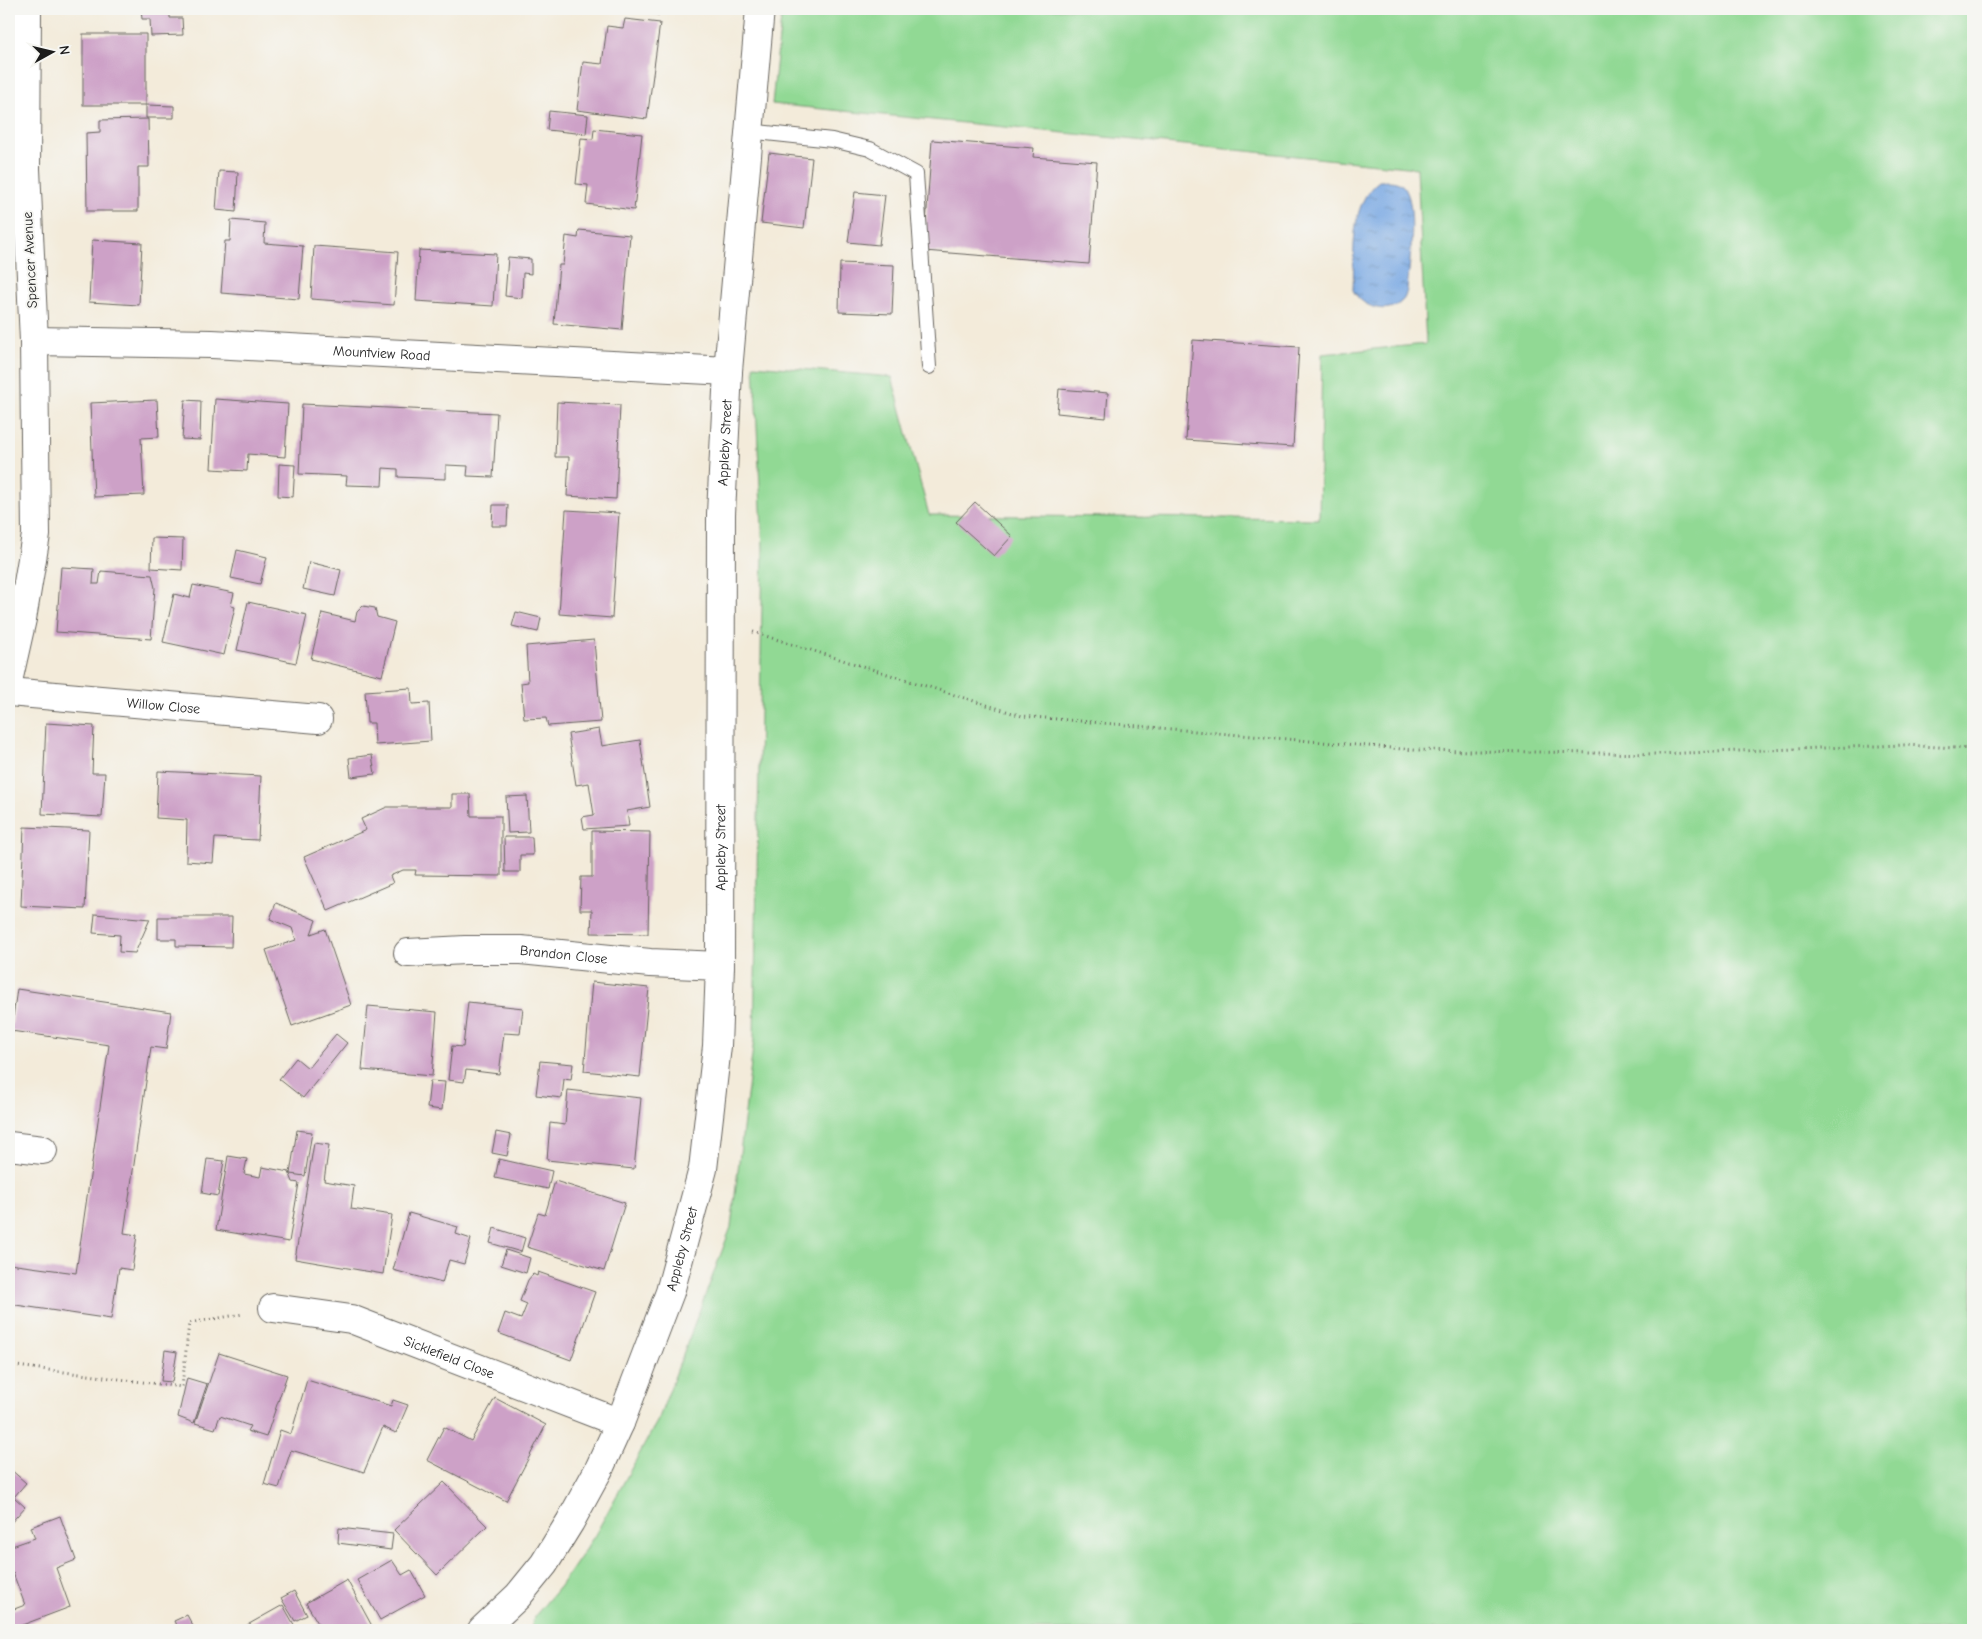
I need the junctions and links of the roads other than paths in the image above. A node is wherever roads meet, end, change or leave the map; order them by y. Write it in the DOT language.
graph roads {
  1 [pos="27,9"];
  2 [pos="760,9"];
  3 [pos="748,131"];
  4 [pos="17,169"];
  5 [pos="34,341"];
  6 [pos="929,367"];
  7 [pos="728,371"];
  8 [pos="9,677"];
  9 [pos="9,692"];
  10 [pos="318,719"];
  11 [pos="408,953"];
  12 [pos="720,966"];
  13 [pos="9,1146"];
  14 [pos="43,1150"];
  15 [pos="273,1308"];
  16 [pos="620,1423"];
  17 [pos="486,1629"];
  1 -- 4 [label="street, Spencer Avenue"];
  2 -- 3 [label="street, Appleby Street"];
  3 -- 6 [label="lane"];
  3 -- 7 [label="street, Appleby Street"];
  4 -- 5 [label="street, Spencer Avenue"];
  5 -- 7 [label="street, Mountview Road"];
  5 -- 8 [label="street, Spencer Avenue"];
  7 -- 12 [label="street, Appleby Street"];
  9 -- 10 [label="street, Willow Close"];
  11 -- 12 [label="street, Brandon Close"];
  12 -- 16 [label="street, Appleby Street"];
  13 -- 14 [label="street"];
  15 -- 16 [label="street, Sicklefield Close"];
  16 -- 17 [label="street, Appleby Street"];
}
